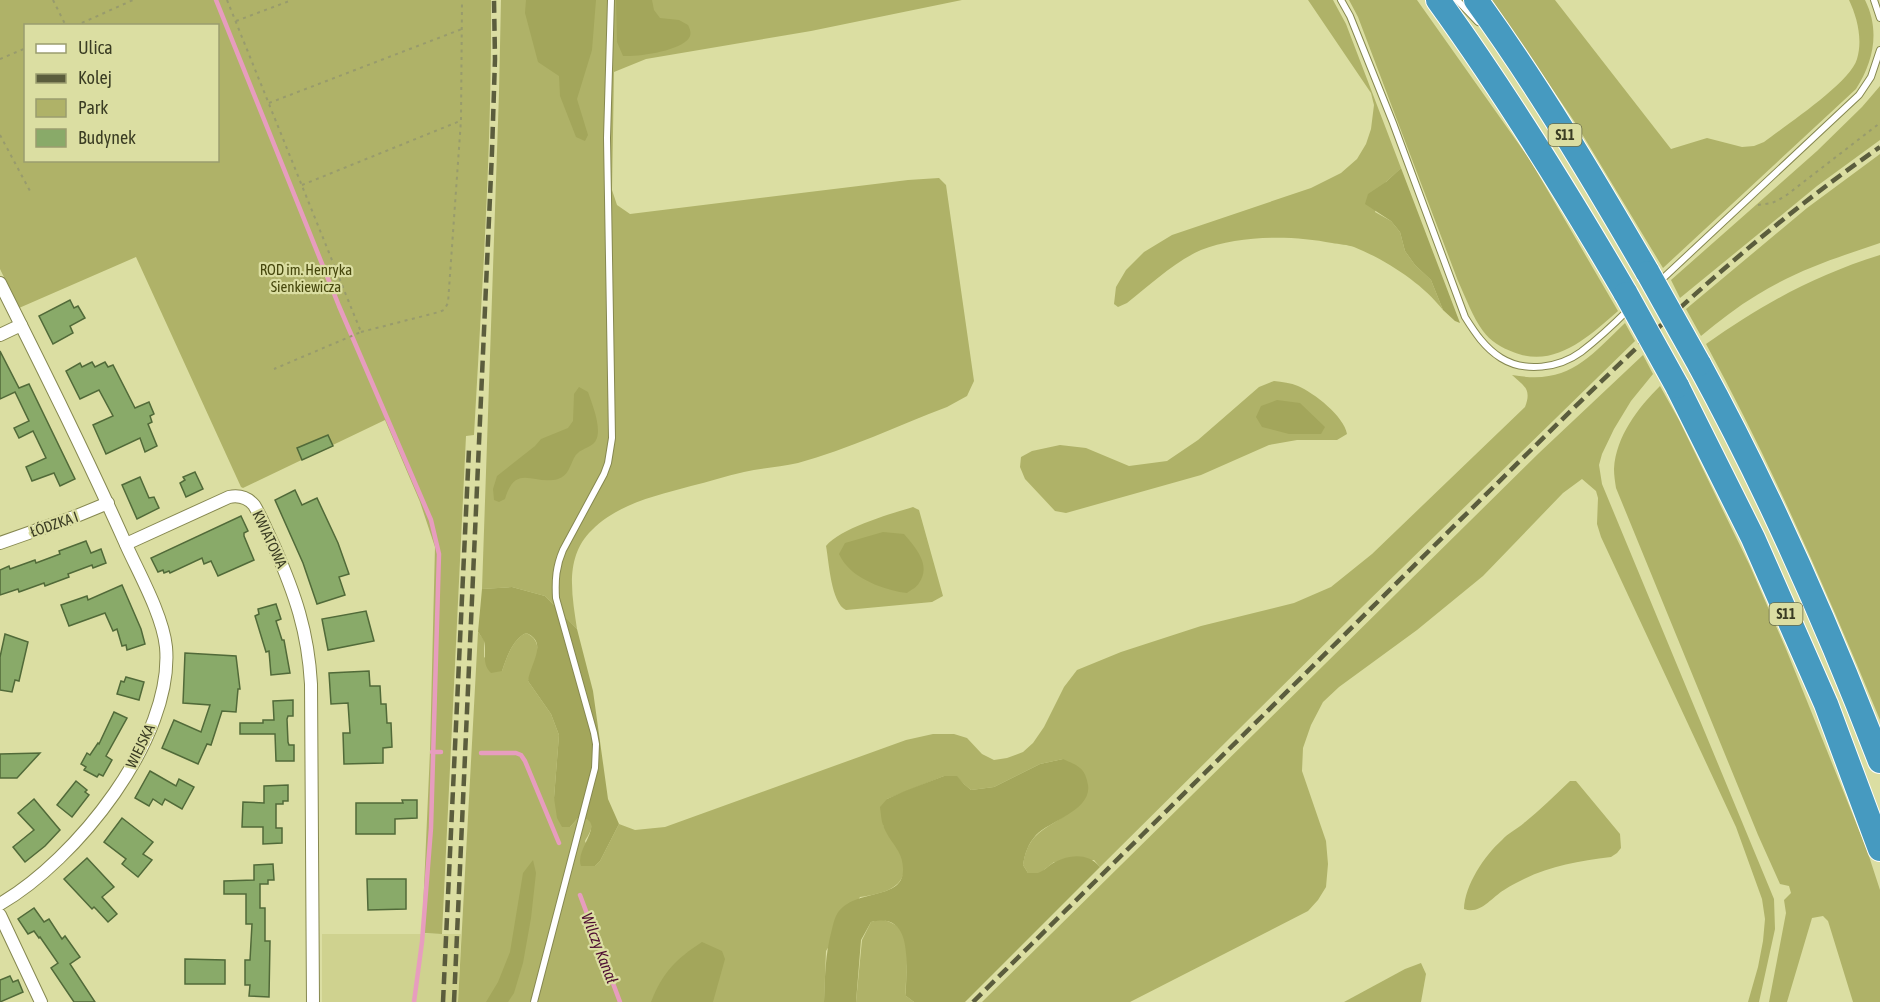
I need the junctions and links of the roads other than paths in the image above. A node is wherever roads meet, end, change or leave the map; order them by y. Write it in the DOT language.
graph roads {
  1 [pos="612,0"];
  2 [pos="1341,0"];
  3 [pos="1438,0"];
  4 [pos="1456,0"];
  5 [pos="1874,0"];
  6 [pos="1471,10"];
  7 [pos="1880,18"];
  8 [pos="1481,25"];
  9 [pos="1490,34"];
  10 [pos="1475,41"];
  11 [pos="1880,50"];
  12 [pos="1522,67"];
  13 [pos="1496,83"];
  14 [pos="0,283"];
  15 [pos="1640,290"];
  16 [pos="21,325"];
  17 [pos="0,335"];
  18 [pos="108,503"];
  19 [pos="0,543"];
  20 [pos="126,544"];
  21 [pos="1880,761"];
  22 [pos="1880,849"];
  23 [pos="0,904"];
  24 [pos="0,915"];
  25 [pos="41,1002"];
  26 [pos="313,1002"];
  27 [pos="534,1002"];
  1 -- 27 [label="lane"];
  2 -- 15 [label="lane"];
  3 -- 13 [label="highway, S11"];
  4 -- 6 [label="lane"];
  4 -- 8 [label="lane"];
  5 -- 7 [label="lane"];
  6 -- 12 [label="highway, S11"];
  9 -- 12 [label="lane"];
  10 -- 13 [label="lane"];
  11 -- 15 [label="lane"];
  12 -- 15 [label="highway, S11"];
  13 -- 15 [label="highway, S11"];
  14 -- 16 [label="street"];
  15 -- 21 [label="highway, S11, bridge"];
  15 -- 22 [label="highway, S11, bridge"];
  16 -- 17 [label="street"];
  16 -- 18 [label="street"];
  18 -- 19 [label="street, ŁÓDZKA I"];
  18 -- 20 [label="street"];
  20 -- 23 [label="street, WIEJSKA"];
  20 -- 26 [label="street, KWIATOWA"];
  24 -- 25 [label="street"];
}
